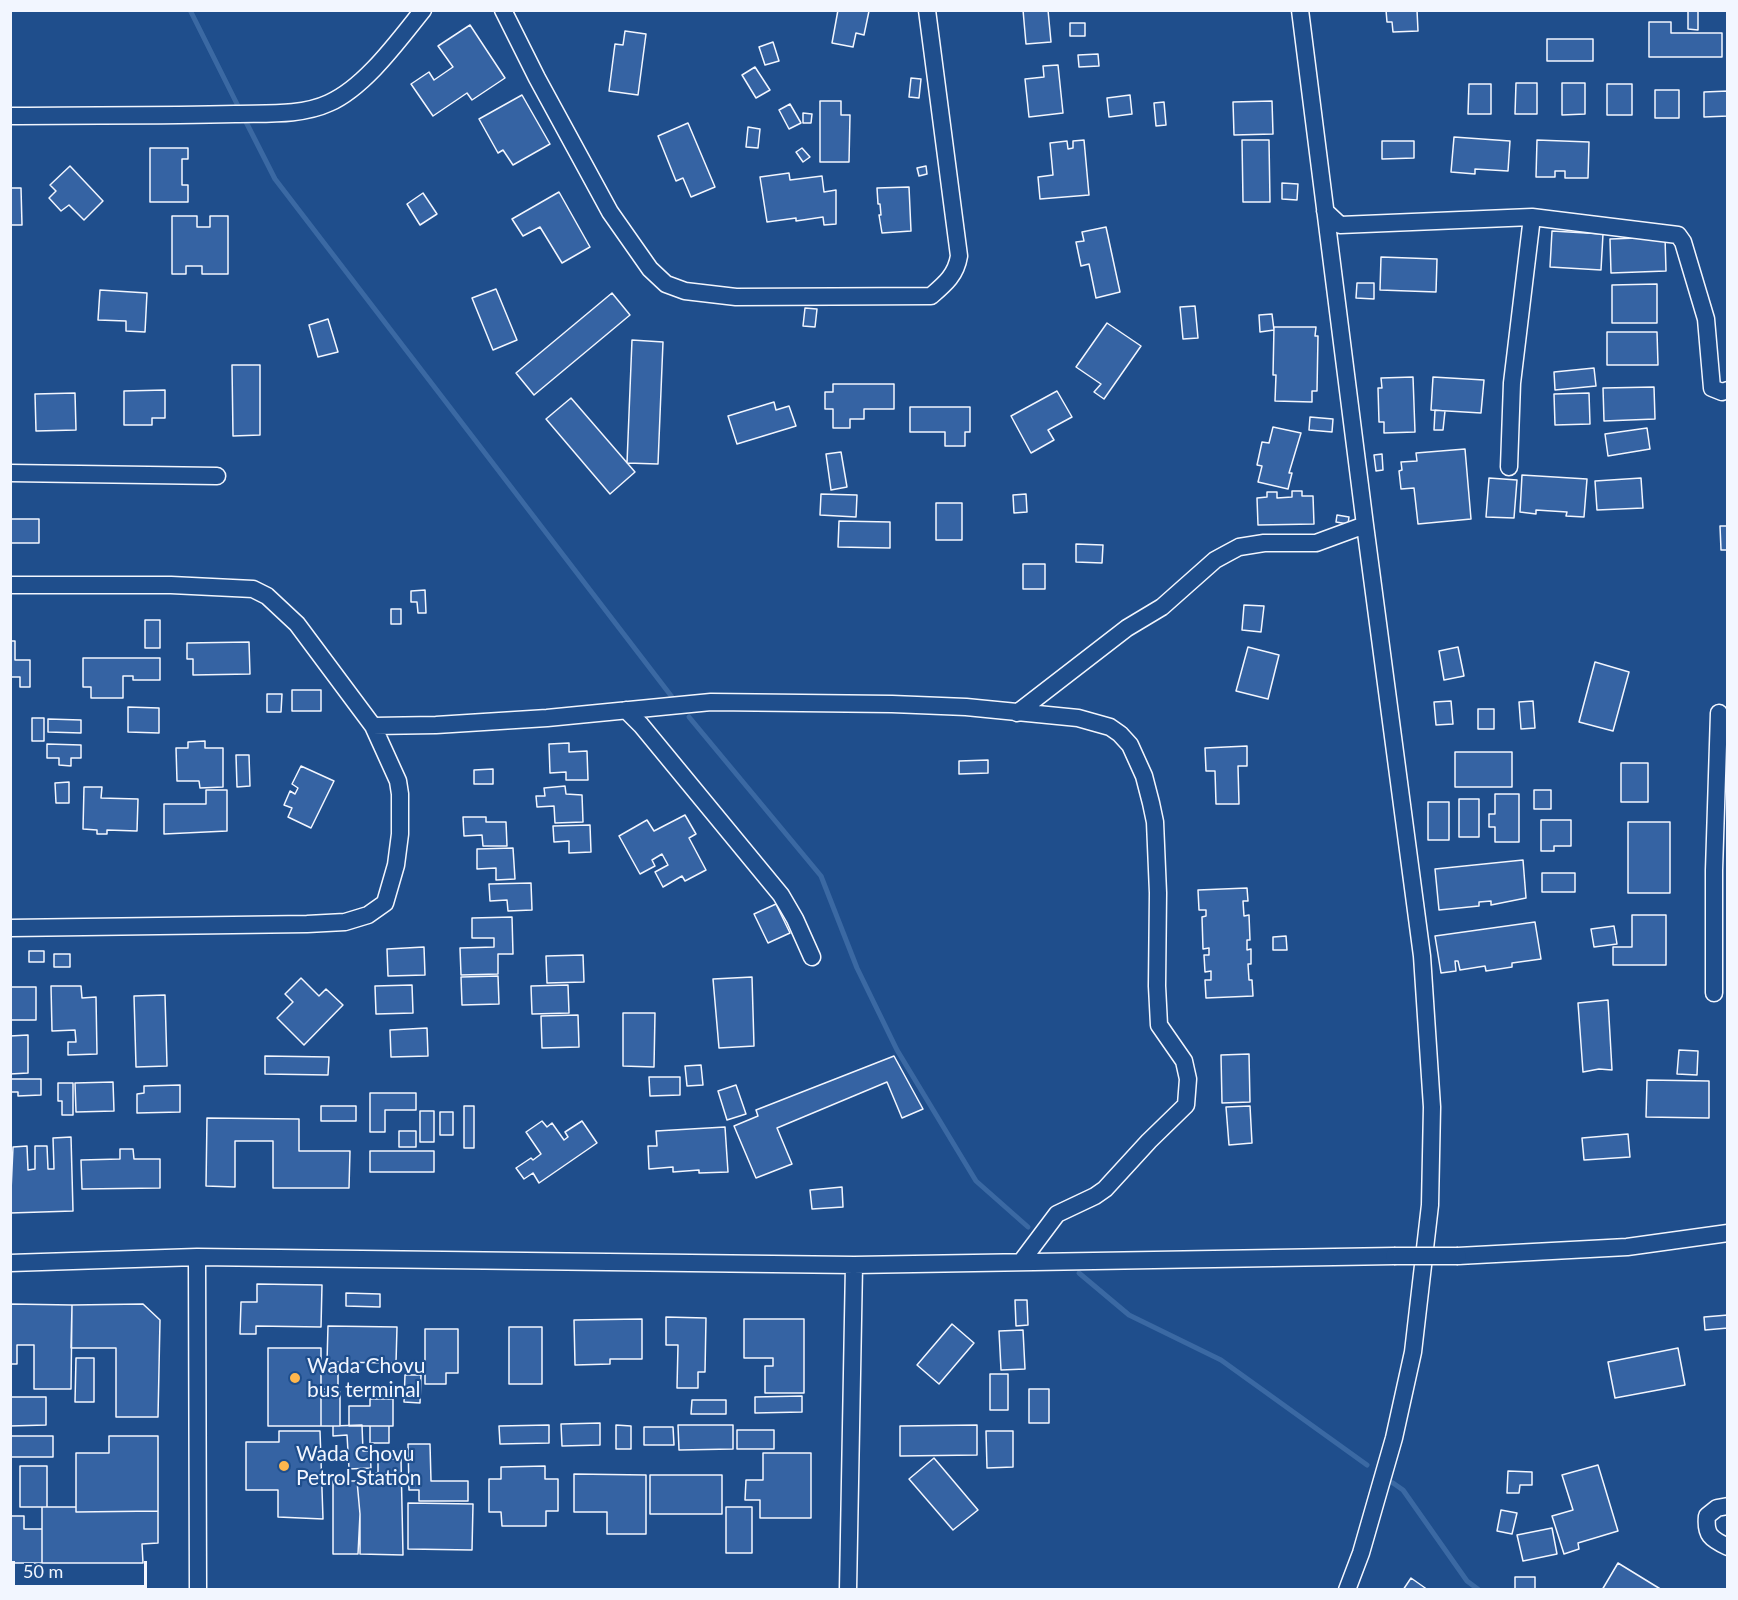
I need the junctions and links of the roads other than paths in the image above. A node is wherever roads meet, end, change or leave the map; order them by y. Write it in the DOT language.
graph roads {
  1 [pos="423,10"];
  2 [pos="503,10"];
  3 [pos="927,10"];
  4 [pos="1300,10"];
  5 [pos="10,116"];
  6 [pos="1325,210"];
  7 [pos="1532,217"];
  8 [pos="1728,390"];
  9 [pos="1509,467"];
  10 [pos="10,472"];
  11 [pos="217,476"];
  12 [pos="1365,525"];
  13 [pos="10,585"];
  14 [pos="626,710"];
  15 [pos="1017,713"];
  16 [pos="1719,713"];
  17 [pos="373,726"];
  18 [pos="1721,870"];
  19 [pos="10,928"];
  20 [pos="812,957"];
  21 [pos="1714,993"];
  22 [pos="1728,1233"];
  23 [pos="197,1257"];
  24 [pos="1021,1262"];
  25 [pos="10,1263"];
  26 [pos="854,1265"];
  27 [pos="1728,1506"];
  28 [pos="1728,1546"];
  29 [pos="198,1590"];
  30 [pos="848,1590"];
  31 [pos="1347,1590"];
  1 -- 5 [label="street"];
  2 -- 3 [label="street"];
  4 -- 6 [label="street"];
  6 -- 7 [label="street"];
  6 -- 12 [label="street"];
  7 -- 8 [label="street"];
  7 -- 9 [label="street"];
  10 -- 11 [label="street"];
  12 -- 15 [label="street"];
  12 -- 31 [label="street"];
  13 -- 17 [label="street"];
  14 -- 15 [label="street"];
  14 -- 17 [label="street"];
  14 -- 20 [label="street"];
  15 -- 24 [label="street"];
  16 -- 18 [label="street"];
  17 -- 19 [label="street"];
  18 -- 21 [label="street"];
  22 -- 24 [label="street, bridge"];
  23 -- 25 [label="street"];
  23 -- 26 [label="street"];
  23 -- 29 [label="street"];
  24 -- 26 [label="street"];
  26 -- 30 [label="street"];
  27 -- 28 [label="street"];
}
